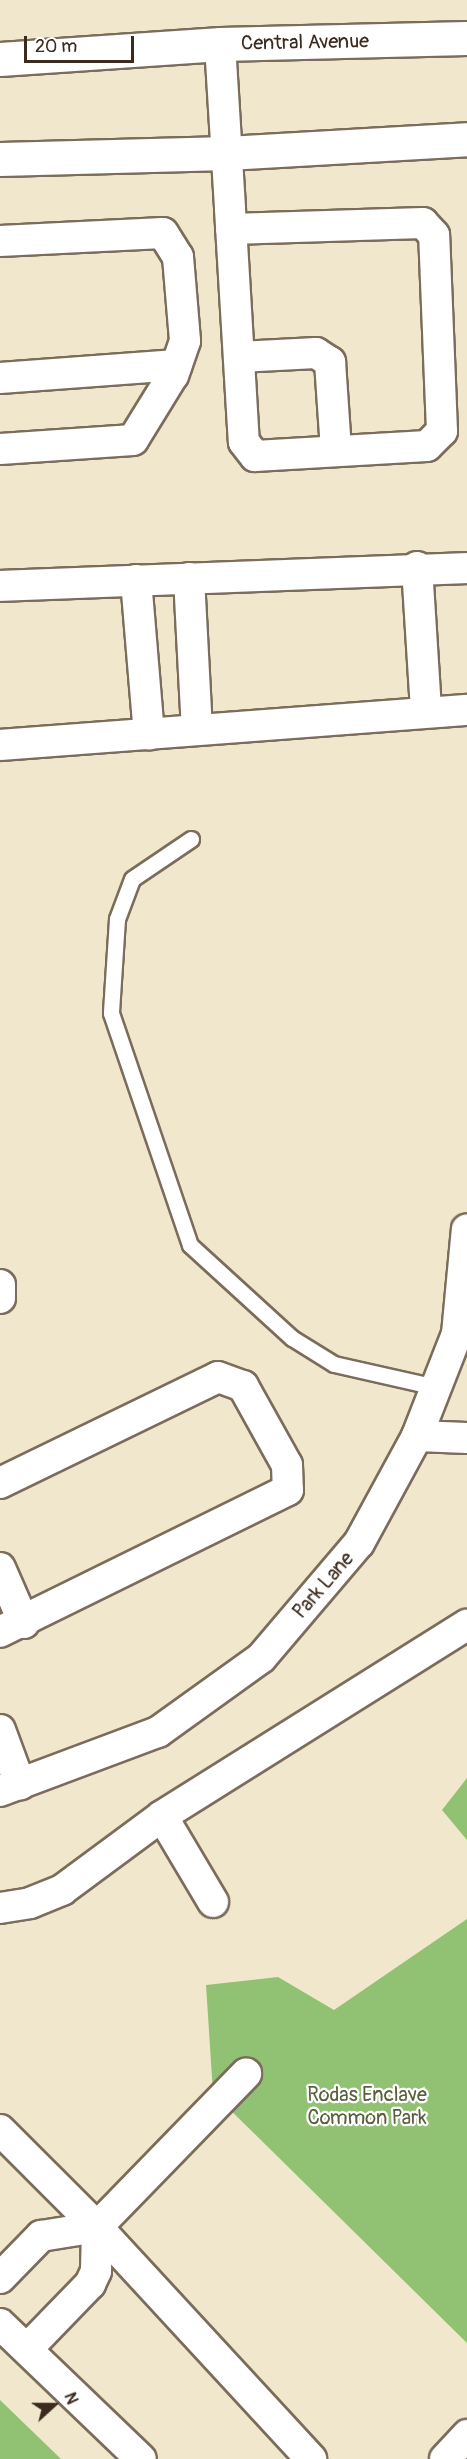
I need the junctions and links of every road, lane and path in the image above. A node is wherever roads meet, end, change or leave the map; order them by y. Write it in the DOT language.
graph roads {
  1 [pos="467,38"];
  2 [pos="220,44"];
  3 [pos="0,58"];
  4 [pos="467,139"];
  5 [pos="227,153"];
  6 [pos="0,159"];
  7 [pos="231,229"];
  8 [pos="0,241"];
  9 [pos="239,357"];
  10 [pos="177,365"];
  11 [pos="0,378"];
  12 [pos="0,449"];
  13 [pos="336,451"];
  14 [pos="417,567"];
  15 [pos="467,568"];
  16 [pos="189,578"];
  17 [pos="136,580"];
  18 [pos="0,586"];
  19 [pos="467,710"];
  20 [pos="426,712"];
  21 [pos="197,730"];
  22 [pos="148,734"];
  23 [pos="0,745"];
  24 [pos="191,838"];
  25 [pos="467,1229"];
  26 [pos="0,1285"];
  27 [pos="0,1298"];
  28 [pos="436,1388"];
  29 [pos="417,1436"];
  30 [pos="467,1438"];
  31 [pos="0,1483"];
  32 [pos="0,1568"];
  33 [pos="467,1625"];
  34 [pos="12,1627"];
  35 [pos="0,1730"];
  36 [pos="10,1788"];
  37 [pos="162,1816"];
  38 [pos="213,1902"];
  39 [pos="0,1908"];
  40 [pos="246,2074"];
  41 [pos="0,2130"];
  42 [pos="98,2227"];
  43 [pos="0,2278"];
  44 [pos="0,2324"];
  45 [pos="27,2349"];
  46 [pos="467,2435"];
  47 [pos="141,2459"];
  48 [pos="310,2459"];
  49 [pos="446,2459"];
  1 -- 2 [label="main road, Central Avenue"];
  2 -- 3 [label="main road, Central Avenue"];
  2 -- 5 [label="street"];
  4 -- 5 [label="main road"];
  5 -- 6 [label="main road"];
  5 -- 7 [label="street"];
  7 -- 9 [label="street"];
  7 -- 13 [label="street"];
  8 -- 10 [label="street"];
  9 -- 13 [label="street"];
  9 -- 13 [label="street"];
  10 -- 11 [label="street"];
  10 -- 12 [label="street"];
  14 -- 15 [label="street"];
  14 -- 16 [label="street"];
  14 -- 20 [label="street"];
  16 -- 17 [label="street"];
  16 -- 21 [label="street"];
  17 -- 18 [label="street"];
  17 -- 22 [label="street"];
  19 -- 20 [label="street"];
  20 -- 21 [label="street"];
  21 -- 22 [label="street"];
  22 -- 23 [label="street"];
  24 -- 28 [label="lane"];
  25 -- 28 [label="street, Park Lane"];
  26 -- 27 [label="street"];
  28 -- 29 [label="street, Park Lane"];
  29 -- 30 [label="street"];
  29 -- 36 [label="street, Park Lane"];
  31 -- 34 [label="street"];
  32 -- 34 [label="street"];
  33 -- 37 [label="street"];
  35 -- 36 [label="street"];
  37 -- 38 [label="street"];
  37 -- 39 [label="street"];
  40 -- 42 [label="street"];
  41 -- 42 [label="street"];
  42 -- 43 [label="street"];
  42 -- 45 [label="street"];
  42 -- 48 [label="street"];
  44 -- 45 [label="street"];
  45 -- 47 [label="street"];
  46 -- 49 [label="street"];
}
